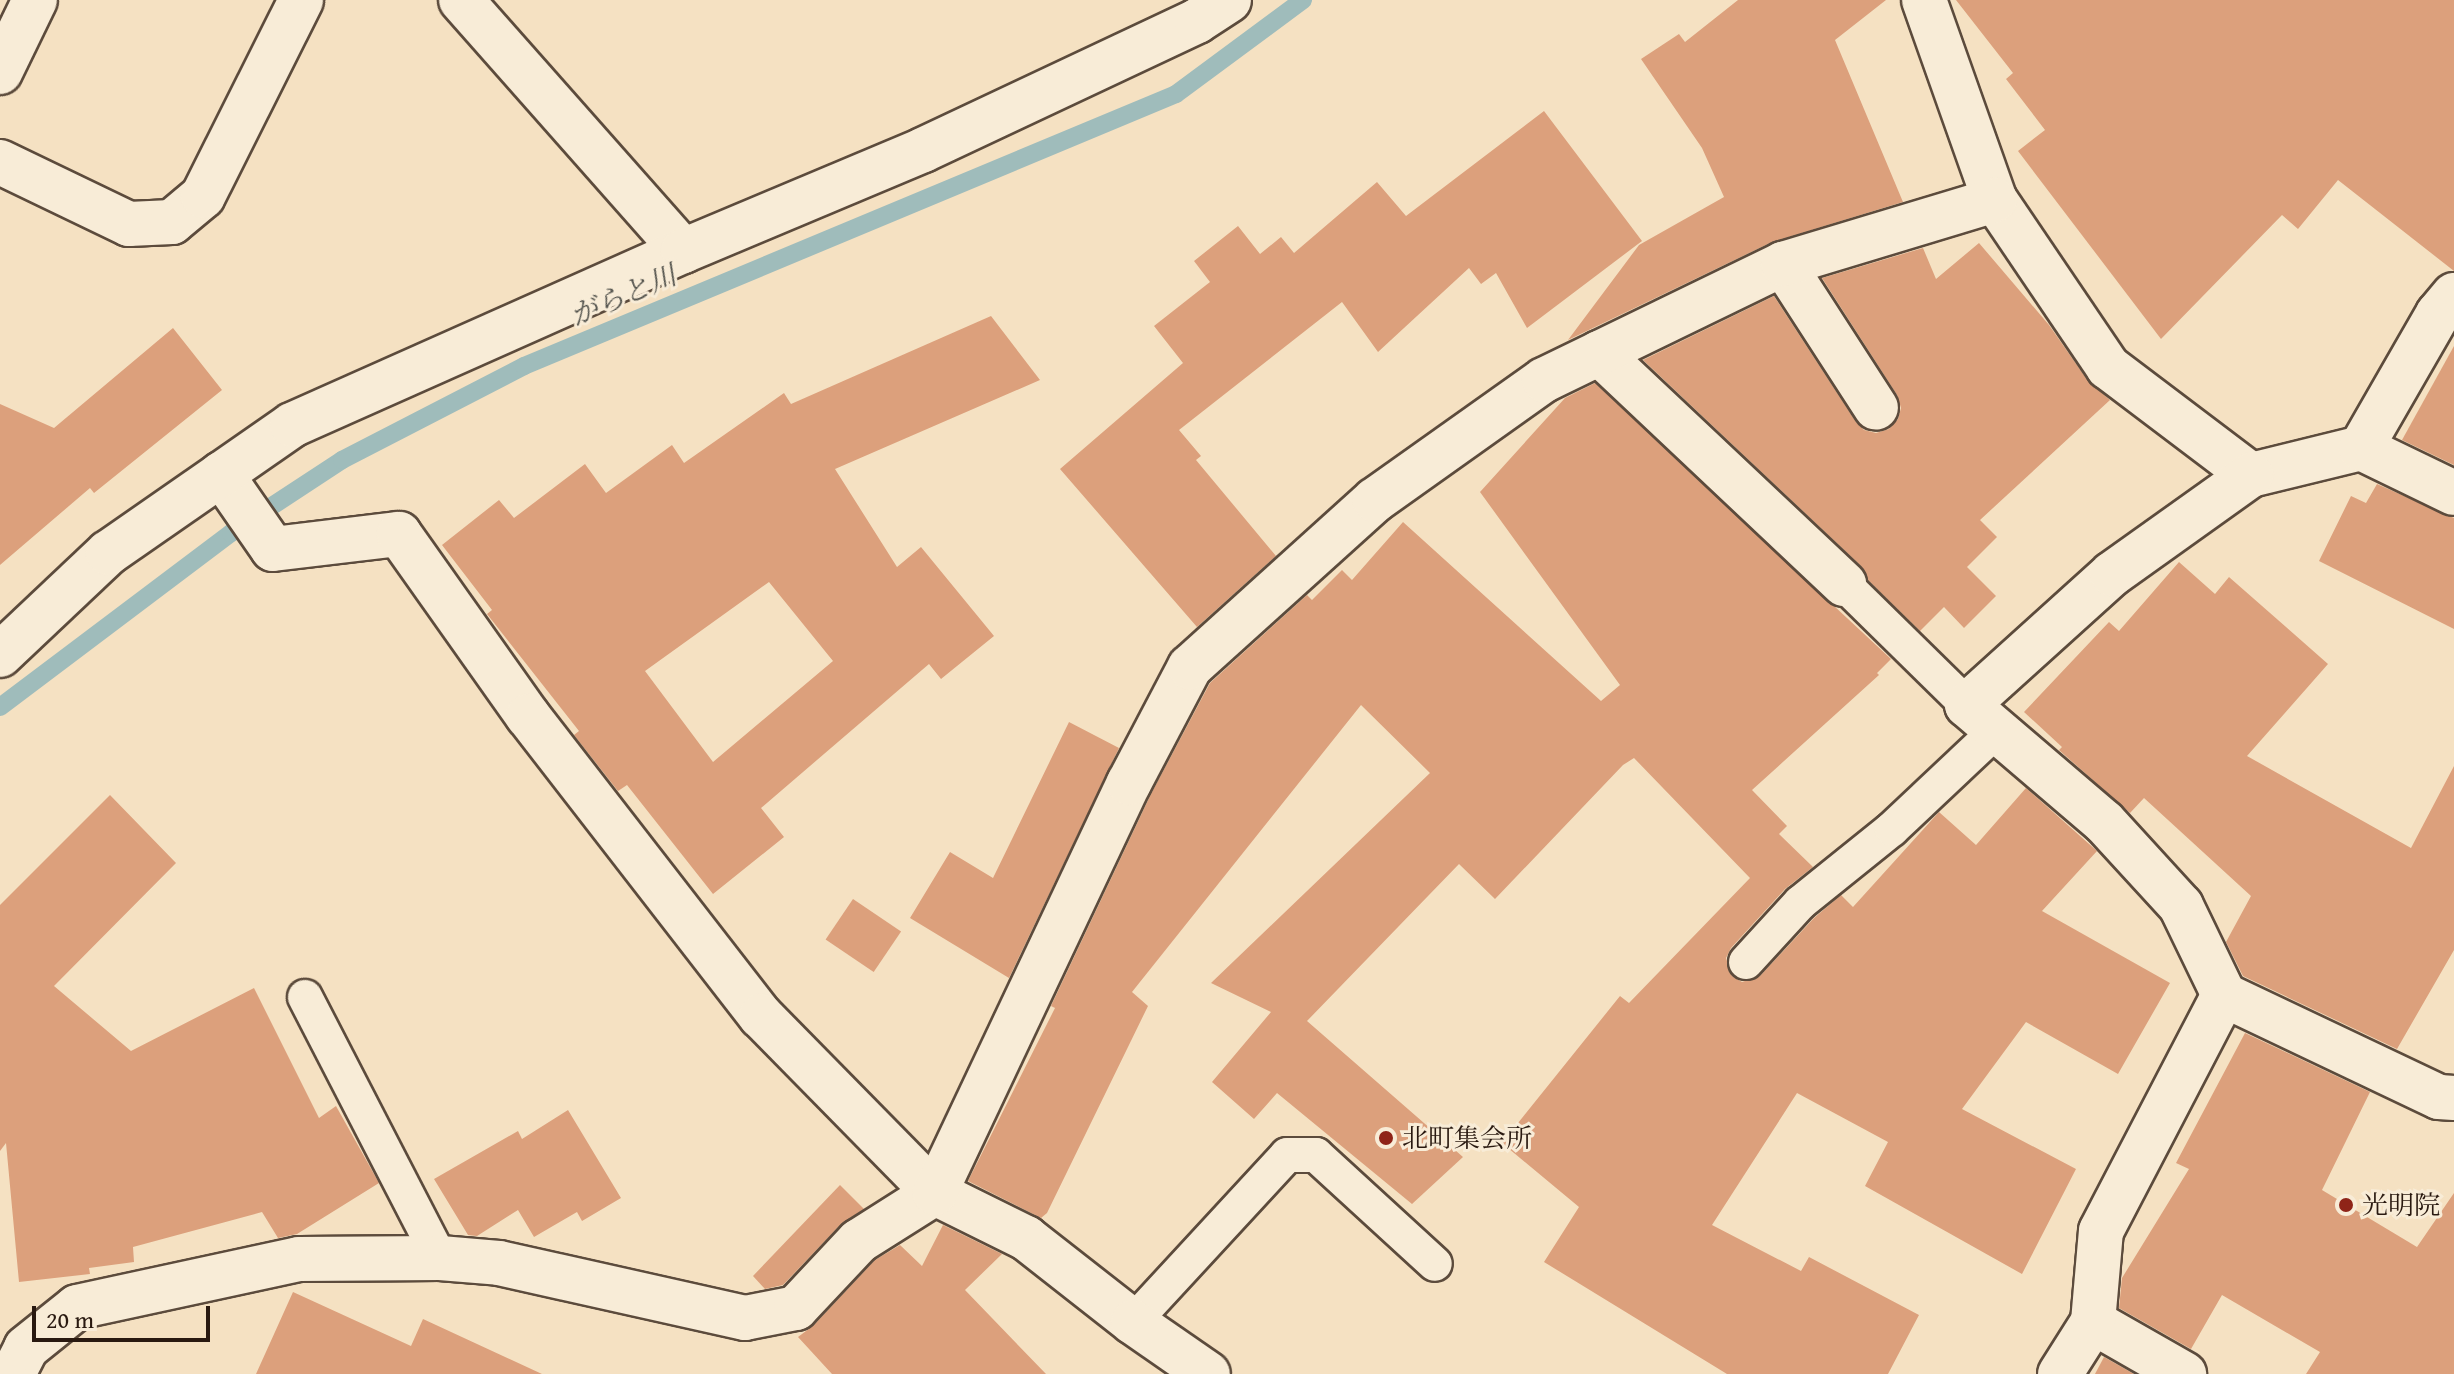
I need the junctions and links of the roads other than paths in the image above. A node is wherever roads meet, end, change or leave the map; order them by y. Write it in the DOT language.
graph roads {
  1 [pos="35,0"];
  2 [pos="301,0"];
  3 [pos="461,0"];
  4 [pos="1229,0"];
  5 [pos="1931,3"];
  6 [pos="0,72"];
  7 [pos="0,162"];
  8 [pos="1995,200"];
  9 [pos="683,251"];
  10 [pos="1783,264"];
  11 [pos="2454,295"];
  12 [pos="1599,353"];
  13 [pos="1876,408"];
  14 [pos="2361,448"];
  15 [pos="2251,475"];
  16 [pos="2454,493"];
  17 [pos="242,503"];
  18 [pos="1844,584"];
  19 [pos="0,655"];
  20 [pos="1982,717"];
  21 [pos="1746,962"];
  22 [pos="2224,995"];
  23 [pos="305,997"];
  24 [pos="2454,1098"];
  25 [pos="935,1193"];
  26 [pos="440,1258"];
  27 [pos="1435,1264"];
  28 [pos="1133,1322"];
  29 [pos="2093,1322"];
  30 [pos="13,1374"];
  31 [pos="1209,1374"];
  32 [pos="2060,1374"];
  33 [pos="2184,1374"];
  1 -- 6 [label="street"];
  2 -- 7 [label="street"];
  3 -- 9 [label="street"];
  4 -- 9 [label="street"];
  5 -- 8 [label="street"];
  8 -- 10 [label="street"];
  8 -- 15 [label="street"];
  9 -- 17 [label="street"];
  10 -- 12 [label="street"];
  10 -- 13 [label="street"];
  11 -- 14 [label="street"];
  12 -- 18 [label="street"];
  12 -- 25 [label="street"];
  14 -- 15 [label="street"];
  14 -- 16 [label="street"];
  15 -- 20 [label="street"];
  17 -- 19 [label="street"];
  17 -- 25 [label="street"];
  18 -- 20 [label="lane"];
  20 -- 21 [label="lane"];
  20 -- 22 [label="street"];
  22 -- 24 [label="street"];
  22 -- 29 [label="street"];
  23 -- 26 [label="lane"];
  25 -- 26 [label="street"];
  25 -- 28 [label="street"];
  26 -- 30 [label="street"];
  27 -- 28 [label="lane"];
  28 -- 31 [label="street"];
  29 -- 32 [label="street"];
  29 -- 33 [label="street"];
}
